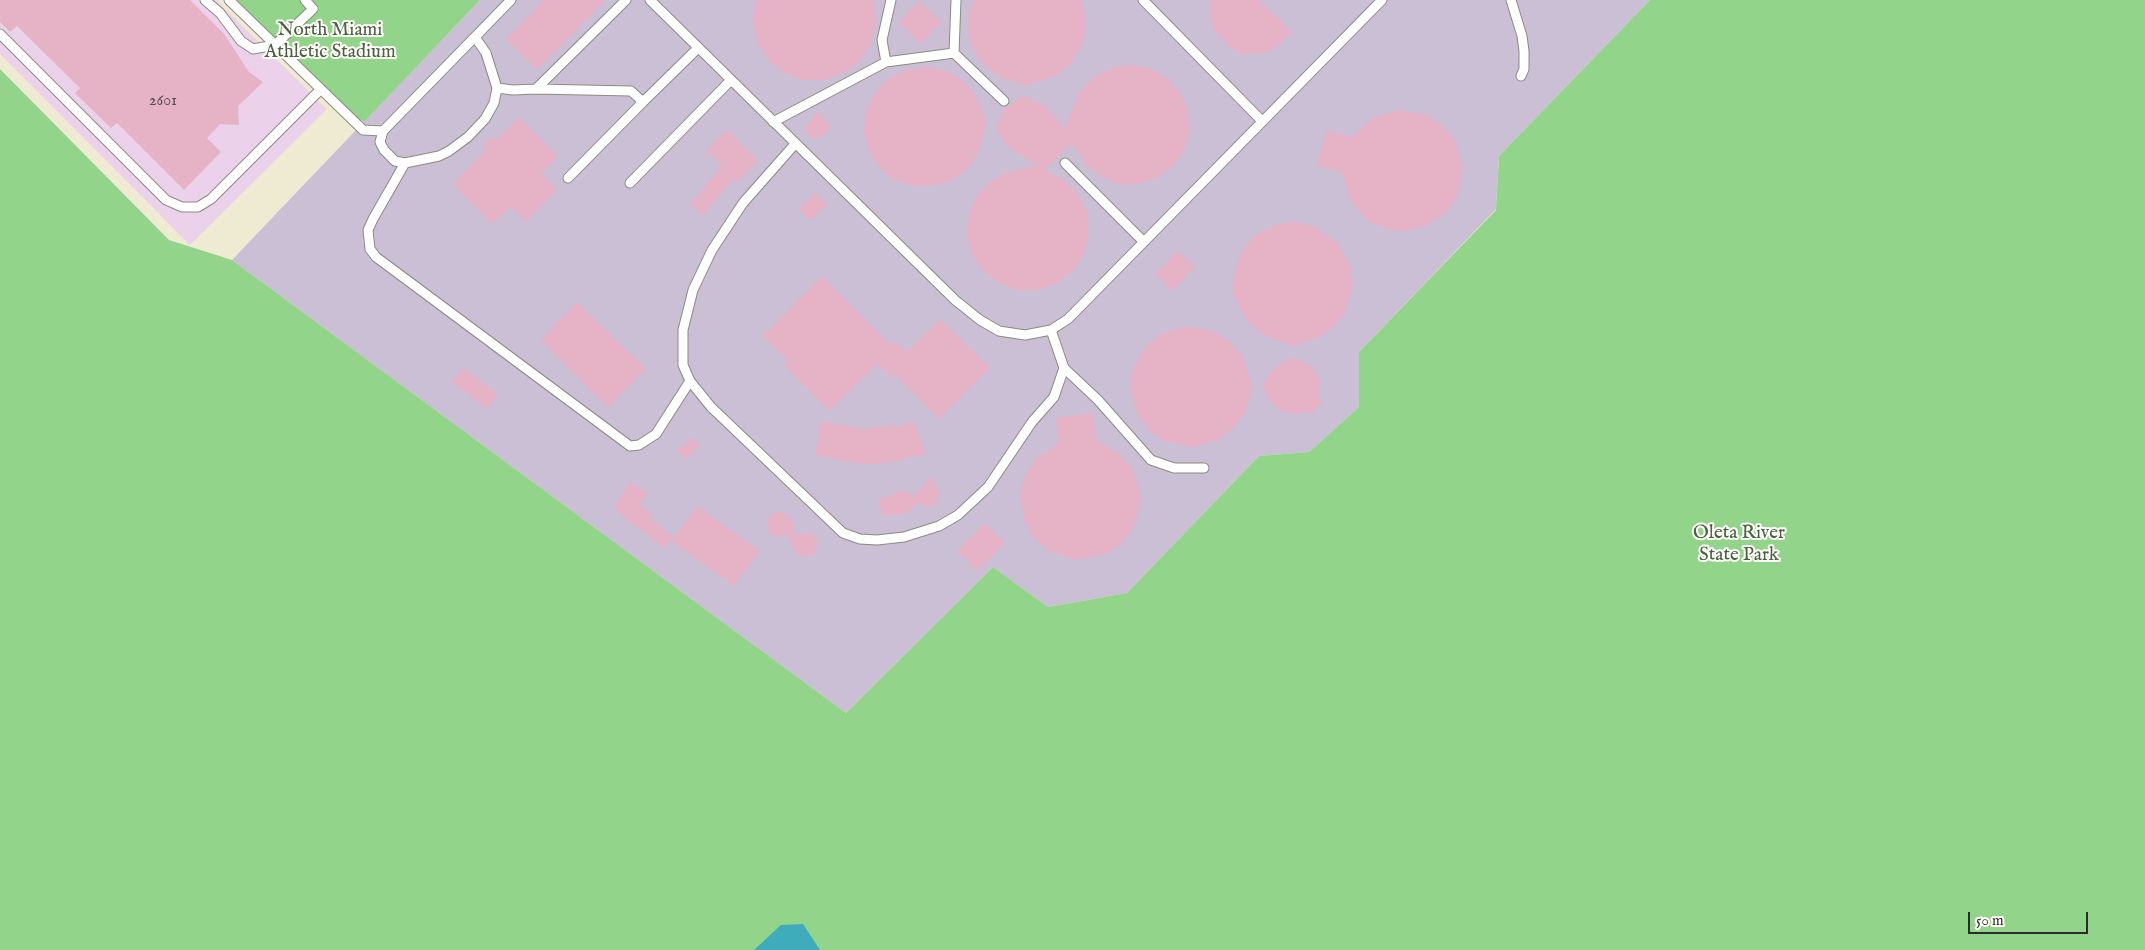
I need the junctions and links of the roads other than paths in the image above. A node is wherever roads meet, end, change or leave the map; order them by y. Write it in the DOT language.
graph roads {
  1 [pos="205,0"];
  2 [pos="230,0"];
  3 [pos="305,0"];
  4 [pos="511,0"];
  5 [pos="626,0"];
  6 [pos="650,0"];
  7 [pos="892,0"];
  8 [pos="956,0"];
  9 [pos="1144,0"];
  10 [pos="1382,0"];
  11 [pos="1511,0"];
  12 [pos="0,34"];
  13 [pos="475,37"];
  14 [pos="276,45"];
  15 [pos="698,48"];
  16 [pos="954,53"];
  17 [pos="886,62"];
  18 [pos="1520,76"];
  19 [pos="731,80"];
  20 [pos="498,88"];
  21 [pos="536,89"];
  22 [pos="320,90"];
  23 [pos="1004,101"];
  24 [pos="643,102"];
  25 [pos="1262,121"];
  26 [pos="773,122"];
  27 [pos="383,131"];
  28 [pos="795,144"];
  29 [pos="405,163"];
  30 [pos="1065,163"];
  31 [pos="568,178"];
  32 [pos="630,183"];
  33 [pos="1144,242"];
  34 [pos="1050,330"];
  35 [pos="1064,368"];
  36 [pos="690,381"];
  37 [pos="1204,468"];
  1 -- 14 [label="lane"];
  2 -- 14 [label="lane"];
  3 -- 14 [label="lane"];
  4 -- 13 [label="lane"];
  5 -- 21 [label="lane"];
  6 -- 15 [label="lane"];
  7 -- 17 [label="lane"];
  8 -- 16 [label="lane"];
  9 -- 25 [label="lane"];
  10 -- 25 [label="lane"];
  11 -- 18 [label="lane"];
  12 -- 22 [label="lane"];
  13 -- 20 [label="lane"];
  13 -- 27 [label="lane"];
  14 -- 22 [label="lane"];
  15 -- 19 [label="lane"];
  15 -- 24 [label="lane"];
  16 -- 17 [label="lane"];
  16 -- 23 [label="lane"];
  17 -- 26 [label="lane"];
  19 -- 26 [label="lane"];
  19 -- 32 [label="lane"];
  20 -- 21 [label="lane"];
  20 -- 29 [label="lane"];
  21 -- 24 [label="lane"];
  22 -- 27 [label="lane"];
  24 -- 31 [label="lane"];
  25 -- 33 [label="lane"];
  26 -- 28 [label="lane"];
  27 -- 29 [label="lane"];
  28 -- 34 [label="lane"];
  28 -- 36 [label="lane"];
  29 -- 36 [label="lane"];
  30 -- 33 [label="lane"];
  33 -- 34 [label="lane"];
  34 -- 35 [label="lane"];
  35 -- 36 [label="lane"];
  35 -- 37 [label="lane"];
}
